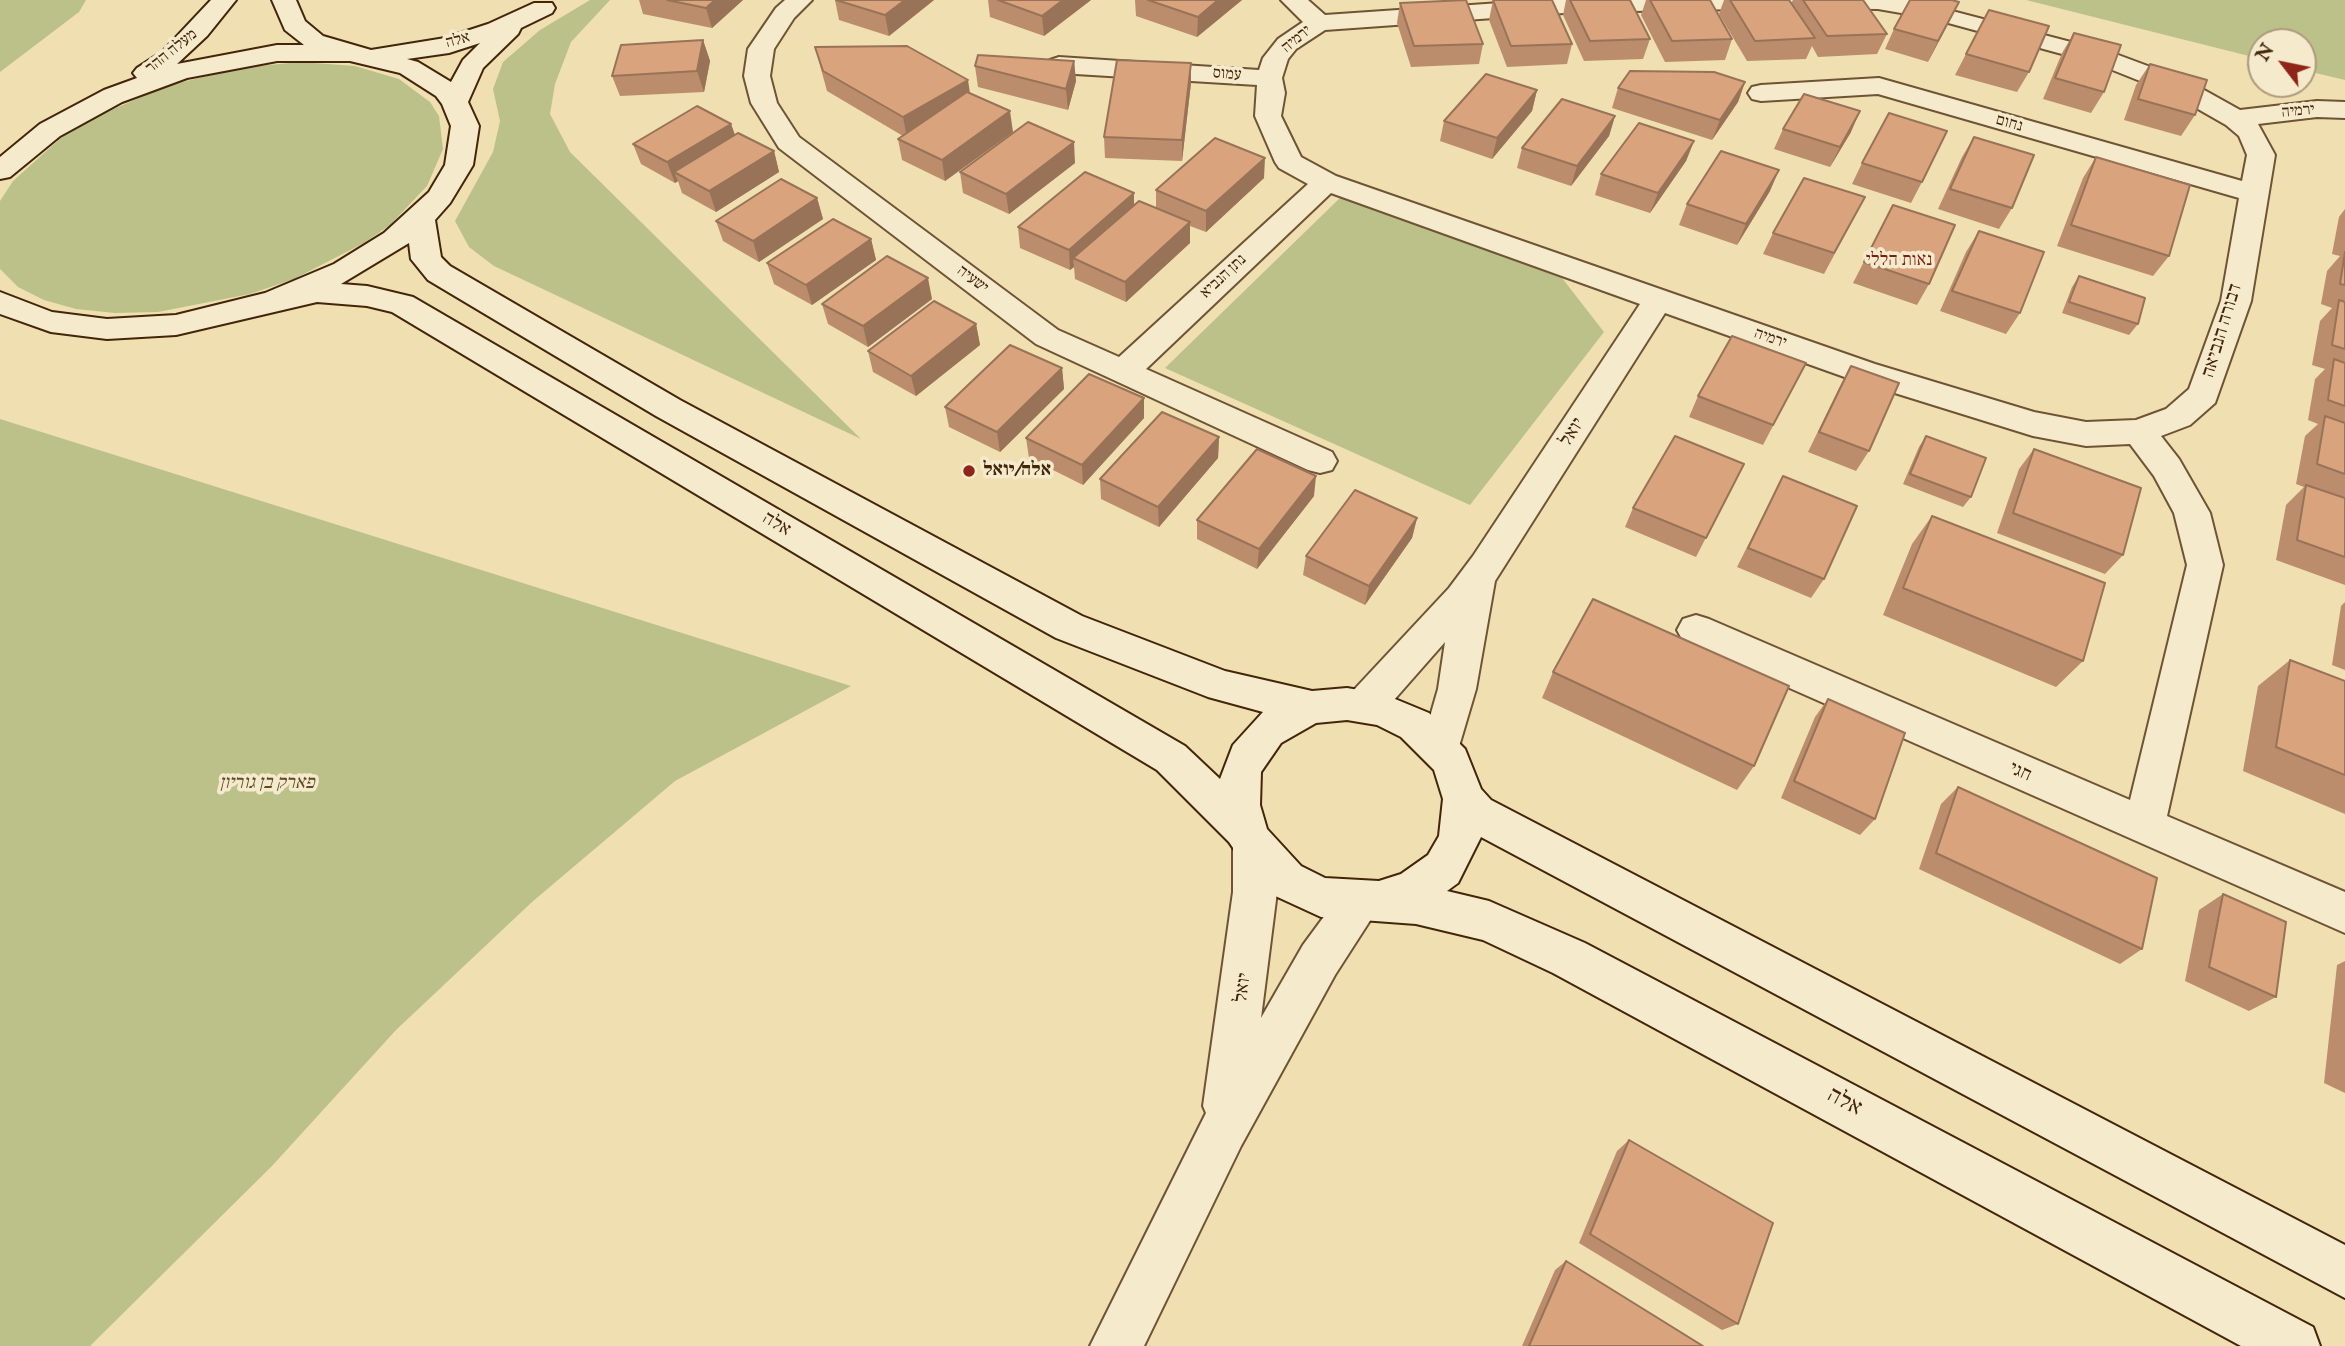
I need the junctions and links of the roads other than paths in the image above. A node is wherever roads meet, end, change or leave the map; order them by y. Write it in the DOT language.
graph roads {
  1 [pos="224,0"];
  2 [pos="285,0"];
  3 [pos="800,0"];
  4 [pos="1293,0"];
  5 [pos="1577,2"];
  6 [pos="549,4"];
  7 [pos="1319,23"];
  8 [pos="359,55"];
  9 [pos="1059,65"];
  10 [pos="1269,78"];
  11 [pos="1761,93"];
  12 [pos="113,96"];
  13 [pos="455,102"];
  14 [pos="2345,110"];
  15 [pos="2236,119"];
  16 [pos="0,171"];
  17 [pos="1326,182"];
  18 [pos="2253,193"];
  19 [pos="420,219"];
  20 [pos="1658,300"];
  21 [pos="274,301"];
  22 [pos="0,302"];
  23 [pos="1122,373"];
  24 [pos="2139,432"];
  25 [pos="1320,461"];
  26 [pos="1486,566"];
  27 [pos="1696,630"];
  28 [pos="1366,705"];
  29 [pos="1312,707"];
  30 [pos="1441,748"];
  31 [pos="1464,799"];
  32 [pos="2144,827"];
  33 [pos="1250,839"];
  34 [pos="1370,902"];
  35 [pos="2345,914"];
  36 [pos="1224,1129"];
  37 [pos="2345,1272"];
  38 [pos="1116,1346"];
  39 [pos="2294,1346"];
  1 -- 12 [label="street, מעלה ההר"];
  2 -- 8 [label="street"];
  3 -- 23 [label="street, ישעיה"];
  4 -- 7 [label="street"];
  5 -- 7 [label="street, ירמיה"];
  5 -- 15 [label="street, ירמיה"];
  6 -- 8 [label="street, אלה"];
  6 -- 13 [label="street, אלה"];
  7 -- 10 [label="street, ירמיה"];
  8 -- 12 [label="street"];
  8 -- 13 [label="street"];
  9 -- 10 [label="street, עמוס"];
  10 -- 17 [label="street, ירמיה"];
  11 -- 18 [label="street, נחום"];
  12 -- 16 [label="street"];
  13 -- 19 [label="street"];
  14 -- 15 [label="street, ירמיה"];
  15 -- 18 [label="street, דבורה הנביאה"];
  17 -- 20 [label="street, ירמיה"];
  17 -- 23 [label="street, נתן הנביא"];
  18 -- 24 [label="street, דבורה הנביאה"];
  19 -- 21 [label="street"];
  19 -- 29 [label="street"];
  20 -- 24 [label="street, ירמיה"];
  20 -- 26 [label="street, יואל"];
  21 -- 22 [label="street"];
  21 -- 33 [label="street, אלה"];
  23 -- 25 [label="street, ישעיה"];
  24 -- 32 [label="street"];
  26 -- 28 [label="street, יואל"];
  26 -- 30 [label="street, יואל"];
  27 -- 32 [label="street, חגי"];
  28 -- 29 [label="street"];
  28 -- 30 [label="street"];
  29 -- 33 [label="street"];
  30 -- 31 [label="street"];
  31 -- 34 [label="street"];
  31 -- 37 [label="street"];
  32 -- 35 [label="street, חגי"];
  33 -- 34 [label="street"];
  33 -- 36 [label="street, יואל"];
  34 -- 36 [label="street, יואל"];
  34 -- 39 [label="street, אלה"];
  36 -- 38 [label="street, יואל"];
}
